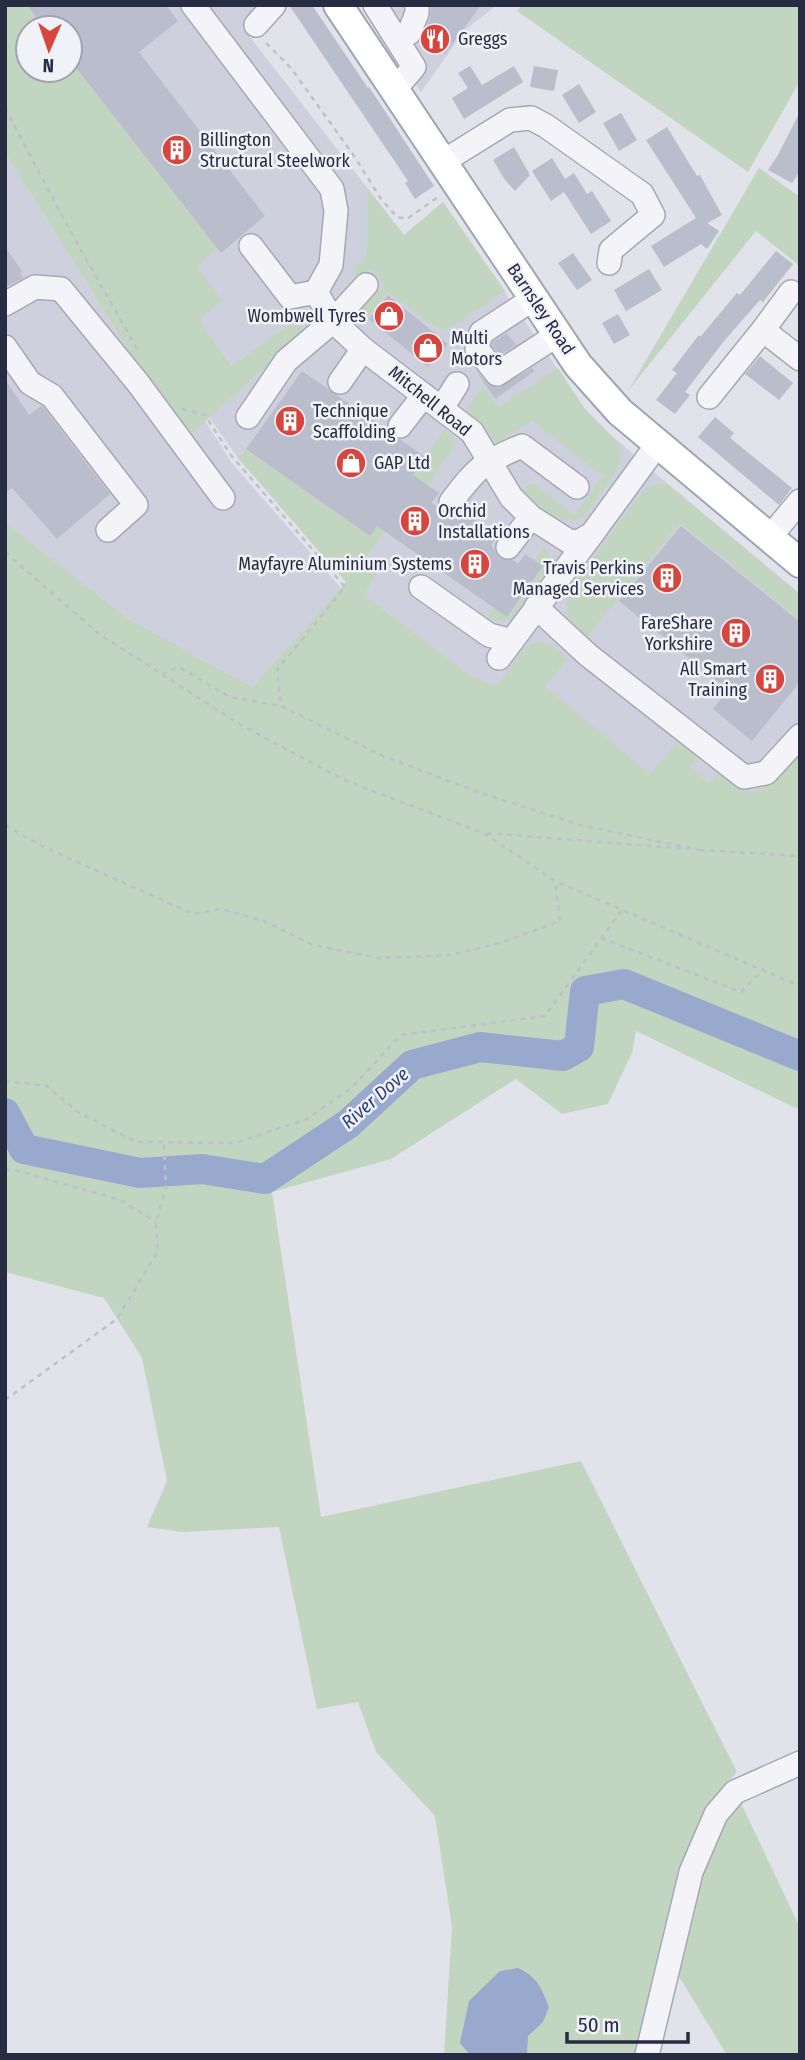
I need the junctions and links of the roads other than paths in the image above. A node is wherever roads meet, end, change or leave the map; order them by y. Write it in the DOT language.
graph roads {
  1 [pos="193,5"];
  2 [pos="274,5"];
  3 [pos="374,5"];
  4 [pos="390,5"];
  5 [pos="342,11"];
  6 [pos="416,14"];
  7 [pos="256,25"];
  8 [pos="414,67"];
  9 [pos="395,89"];
  10 [pos="451,171"];
  11 [pos="251,246"];
  12 [pos="609,263"];
  13 [pos="366,285"];
  14 [pos="316,292"];
  15 [pos="791,292"];
  16 [pos="533,299"];
  17 [pos="5,304"];
  18 [pos="333,321"];
  19 [pos="763,330"];
  20 [pos="557,335"];
  21 [pos="5,347"];
  22 [pos="363,349"];
  23 [pos="800,359"];
  24 [pos="340,382"];
  25 [pos="457,384"];
  26 [pos="709,397"];
  27 [pos="433,401"];
  28 [pos="248,417"];
  29 [pos="400,426"];
  30 [pos="657,445"];
  31 [pos="490,459"];
  32 [pos="577,487"];
  33 [pos="223,498"];
  34 [pos="800,501"];
  35 [pos="451,502"];
  36 [pos="531,517"];
  37 [pos="108,530"];
  38 [pos="592,534"];
  39 [pos="769,538"];
  40 [pos="508,547"];
  41 [pos="800,563"];
  42 [pos="421,587"];
  43 [pos="536,607"];
  44 [pos="800,736"];
  45 [pos="800,1763"];
  46 [pos="641,2051"];
  1 -- 14 [label="street"];
  2 -- 7 [label="street"];
  3 -- 5 [label="street"];
  3 -- 8 [label="street"];
  4 -- 6 [label="street"];
  5 -- 9 [label="main road, Barnsley Road"];
  6 -- 8 [label="street"];
  8 -- 9 [label="street"];
  9 -- 10 [label="main road, Barnsley Road"];
  10 -- 12 [label="street"];
  10 -- 16 [label="main road, Barnsley Road"];
  11 -- 14 [label="street"];
  13 -- 18 [label="street"];
  14 -- 18 [label="street, Mitchell Road"];
  15 -- 19 [label="street"];
  16 -- 20 [label="main road, Barnsley Road"];
  16 -- 20 [label="street"];
  17 -- 33 [label="street"];
  18 -- 22 [label="street, Mitchell Road"];
  18 -- 28 [label="street"];
  19 -- 23 [label="street"];
  19 -- 26 [label="street"];
  20 -- 30 [label="main road, Barnsley Road"];
  21 -- 37 [label="street"];
  22 -- 24 [label="street"];
  22 -- 27 [label="street, Mitchell Road"];
  25 -- 27 [label="street"];
  27 -- 29 [label="street"];
  27 -- 31 [label="street, Mitchell Road"];
  30 -- 38 [label="street"];
  30 -- 39 [label="main road, Barnsley Road"];
  31 -- 32 [label="street"];
  31 -- 35 [label="street"];
  31 -- 36 [label="street, Mitchell Road"];
  34 -- 39 [label="street"];
  36 -- 38 [label="street, Mitchell Road"];
  36 -- 40 [label="street"];
  38 -- 43 [label="street"];
  39 -- 41 [label="main road, Barnsley Road"];
  42 -- 43 [label="street"];
  43 -- 44 [label="street"];
  45 -- 46 [label="street"];
}
